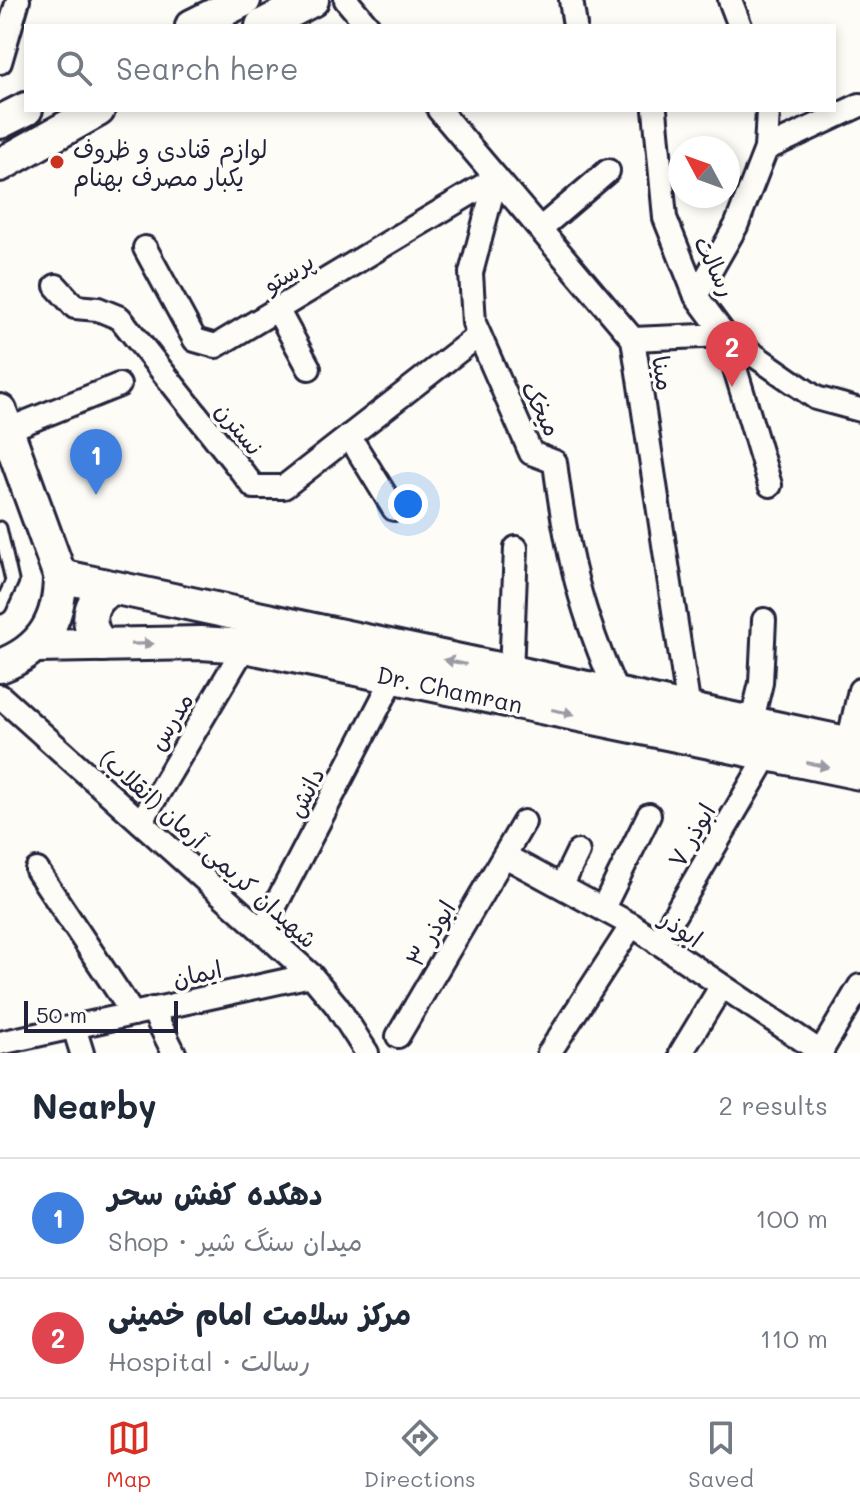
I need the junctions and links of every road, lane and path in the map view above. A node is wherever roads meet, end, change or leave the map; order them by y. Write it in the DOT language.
graph roads {
  1 [pos="18,0"];
  2 [pos="244,0"];
  3 [pos="312,0"];
  4 [pos="346,0"];
  5 [pos="571,0"];
  6 [pos="730,0"];
  7 [pos="196,24"];
  8 [pos="266,24"];
  9 [pos="366,24"];
  10 [pos="575,24"];
  11 [pos="739,24"];
  12 [pos="0,62"];
  13 [pos="860,105"];
  14 [pos="24,110"];
  15 [pos="94,112"];
  16 [pos="441,112"];
  17 [pos="655,112"];
  18 [pos="768,112"];
  19 [pos="0,122"];
  20 [pos="766,149"];
  21 [pos="0,165"];
  22 [pos="608,171"];
  23 [pos="496,178"];
  24 [pos="540,229"];
  25 [pos="145,248"];
  26 [pos="56,286"];
  27 [pos="696,296"];
  28 [pos="277,309"];
  29 [pos="479,335"];
  30 [pos="725,335"];
  31 [pos="633,339"];
  32 [pos="309,368"];
  33 [pos="119,385"];
  34 [pos="860,410"];
  35 [pos="3,421"];
  36 [pos="349,436"];
  37 [pos="770,485"];
  38 [pos="394,509"];
  39 [pos="0,528"];
  40 [pos="516,548"];
  41 [pos="60,576"];
  42 [pos="112,588"];
  43 [pos="0,607"];
  44 [pos="764,620"];
  45 [pos="103,645"];
  46 [pos="36,646"];
  47 [pos="245,646"];
  48 [pos="0,666"];
  49 [pos="511,673"];
  50 [pos="394,677"];
  51 [pos="860,690"];
  52 [pos="0,696"];
  53 [pos="618,696"];
  54 [pos="689,710"];
  55 [pos="751,724"];
  56 [pos="768,755"];
  57 [pos="856,755"];
  58 [pos="649,815"];
  59 [pos="141,822"];
  60 [pos="524,822"];
  61 [pos="578,852"];
  62 [pos="505,856"];
  63 [pos="37,870"];
  64 [pos="562,885"];
  65 [pos="603,908"];
  66 [pos="632,925"];
  67 [pos="262,931"];
  68 [pos="658,943"];
  69 [pos="311,975"];
  70 [pos="860,986"];
  71 [pos="721,987"];
  72 [pos="143,1012"];
  73 [pos="74,1027"];
  74 [pos="398,1036"];
  75 [pos="0,1043"];
  76 [pos="82,1053"];
  77 [pos="174,1053"];
  78 [pos="367,1053"];
  79 [pos="549,1053"];
  80 [pos="681,1053"];
  81 [pos="821,1053"];
  1 -- 12 [label="street"];
  2 -- 7 [label="main road"];
  3 -- 8 [label="main road"];
  4 -- 9 [label="street"];
  5 -- 10 [label="street"];
  6 -- 11 [label="street"];
  13 -- 20 [label="street"];
  14 -- 19 [label="main road"];
  15 -- 21 [label="main road"];
  16 -- 23 [label="street, مینا"];
  17 -- 27 [label="street, رسالت"];
  18 -- 20 [label="street"];
  20 -- 27 [label="street"];
  22 -- 24 [label="street"];
  23 -- 24 [label="street, مینا"];
  23 -- 28 [label="street, پرستو"];
  23 -- 29 [label="street, میخک"];
  24 -- 31 [label="street, مینا"];
  25 -- 28 [label="street, پرستو"];
  26 -- 36 [label="street, نسترن"];
  27 -- 30 [label="street, رسالت"];
  28 -- 32 [label="street"];
  29 -- 36 [label="street, نسترن"];
  29 -- 53 [label="street, میخک"];
  30 -- 31 [label="street"];
  30 -- 34 [label="street"];
  30 -- 37 [label="street, رسالت"];
  31 -- 54 [label="street, مینا"];
  33 -- 35 [label="street"];
  35 -- 41 [label="main road"];
  36 -- 38 [label="street"];
  39 -- 43 [label="lane"];
  40 -- 49 [label="street"];
  41 -- 42 [label="main road, Dr. Chamran"];
  41 -- 46 [label="main road"];
  42 -- 45 [label="main road"];
  49 -- 42 [label="main road, Dr. Chamran, one-way"];
  44 -- 55 [label="street"];
  45 -- 46 [label="main road, Dr. Chamran"];
  45 -- 47 [label="main road, Dr. Chamran, one-way"];
  46 -- 48 [label="main road"];
  47 -- 50 [label="main road, Dr. Chamran"];
  47 -- 59 [label="street, مدرس"];
  49 -- 53 [label="main road, Dr. Chamran"];
  50 -- 56 [label="main road, Dr. Chamran, one-way"];
  50 -- 67 [label="street, دانش"];
  51 -- 57 [label="street"];
  52 -- 59 [label="street, شهیدان کریمی آرمان (انقلاب)"];
  53 -- 54 [label="main road, Dr. Chamran"];
  54 -- 55 [label="main road, Dr. Chamran"];
  55 -- 57 [label="main road, Dr. Chamran"];
  56 -- 57 [label="main road, Dr. Chamran, one-way"];
  56 -- 68 [label="street, ابوذر ۷"];
  58 -- 65 [label="street"];
  59 -- 67 [label="street, شهیدان کریمی آرمان (انقلاب)"];
  60 -- 62 [label="street, ابوذر ۳"];
  61 -- 64 [label="street"];
  62 -- 64 [label="street, ابوذر"];
  62 -- 74 [label="street, ابوذر ۳"];
  63 -- 72 [label="street"];
  64 -- 65 [label="street, ابوذر"];
  65 -- 66 [label="street, ابوذر"];
  66 -- 68 [label="street, ابوذر"];
  66 -- 79 [label="street"];
  67 -- 69 [label="street, شهیدان کریمی آرمان (انقلاب)"];
  68 -- 71 [label="street, ابوذر"];
  69 -- 72 [label="street, ایمان"];
  69 -- 78 [label="street, شهیدان کریمی آرمان (انقلاب)"];
  70 -- 81 [label="street"];
  71 -- 80 [label="street"];
  71 -- 81 [label="street, ابوذر"];
  72 -- 73 [label="street, ایمان"];
  72 -- 77 [label="street"];
  73 -- 75 [label="street, ایمان"];
  73 -- 76 [label="street"];
}
